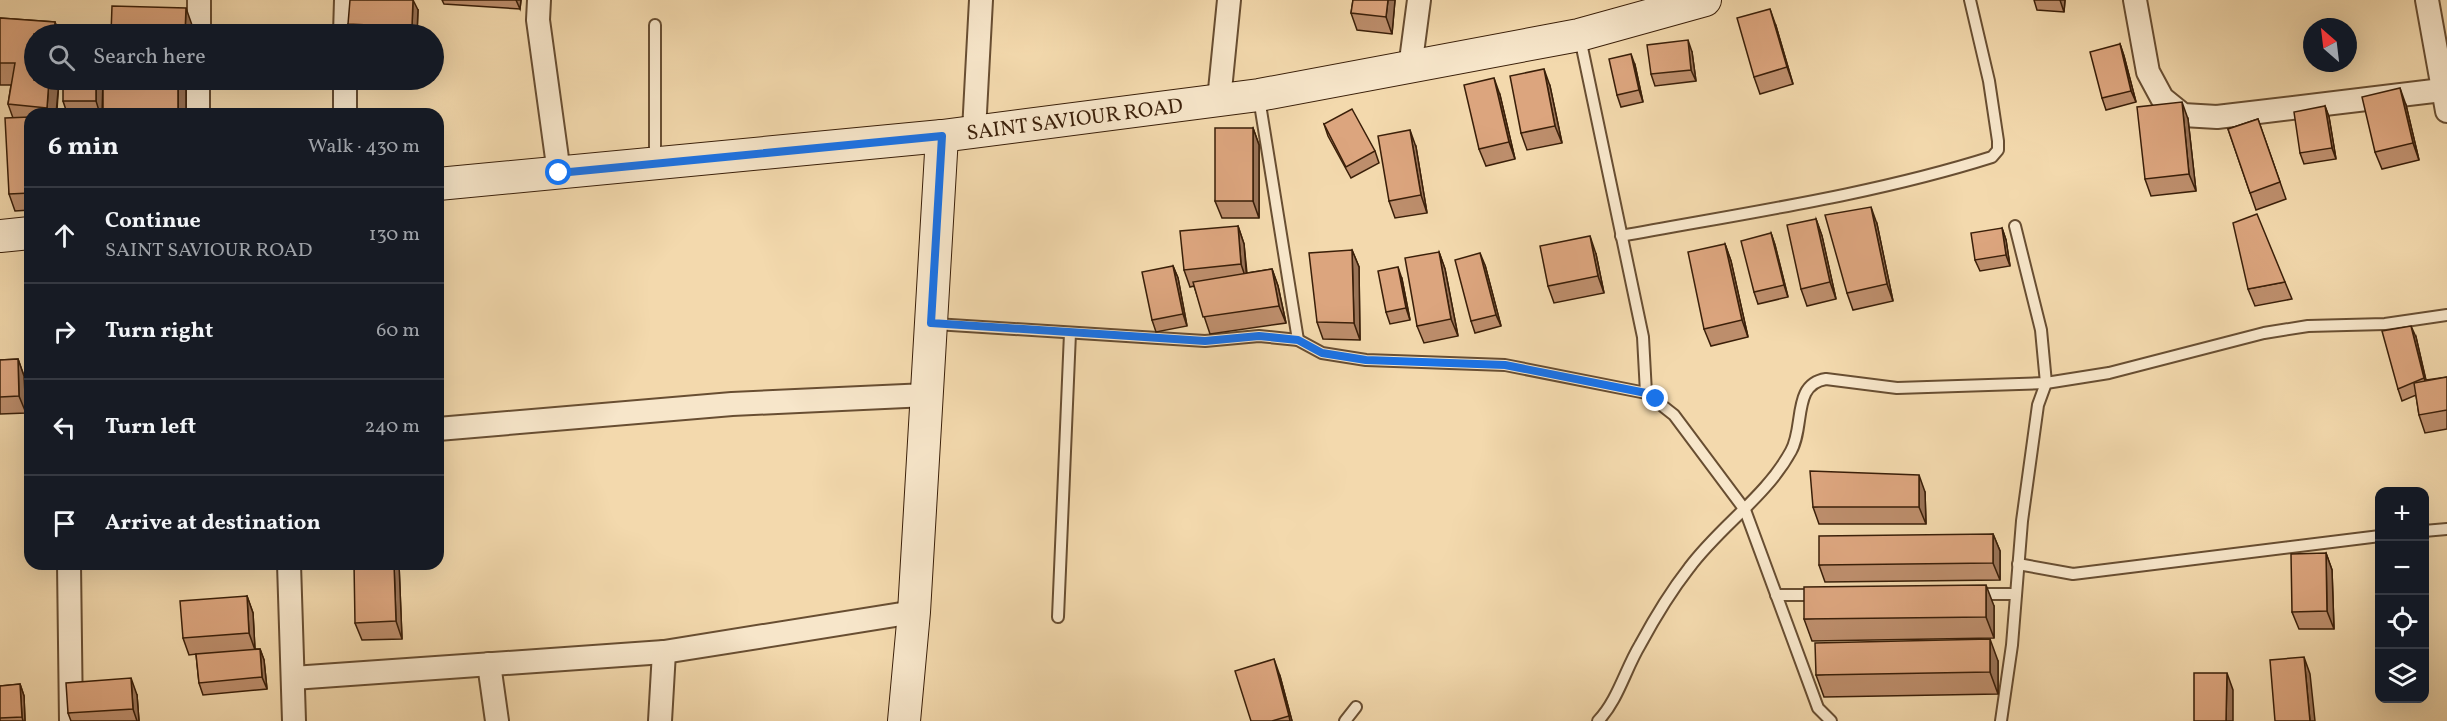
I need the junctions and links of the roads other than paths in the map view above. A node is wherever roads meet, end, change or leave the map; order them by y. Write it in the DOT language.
graph roads {
  1 [pos="199,0"];
  2 [pos="345,0"];
  3 [pos="539,0"];
  4 [pos="981,0"];
  5 [pos="1229,0"];
  6 [pos="1419,0"];
  7 [pos="1705,0"];
  8 [pos="1970,0"];
  9 [pos="2135,0"];
  10 [pos="2427,0"];
  11 [pos="1637,9"];
  12 [pos="199,24"];
  13 [pos="345,24"];
  14 [pos="655,25"];
  15 [pos="1579,35"];
  16 [pos="1410,68"];
  17 [pos="198,90"];
  18 [pos="345,90"];
  19 [pos="1259,95"];
  20 [pos="1219,100"];
  21 [pos="2444,100"];
  22 [pos="198,108"];
  23 [pos="345,108"];
  24 [pos="974,130"];
  25 [pos="942,136"];
  26 [pos="655,163"];
  27 [pos="559,173"];
  28 [pos="444,183"];
  29 [pos="2015,226"];
  30 [pos="24,234"];
  31 [pos="0,236"];
  32 [pos="1621,236"];
  33 [pos="2447,315"];
  34 [pos="931,323"];
  35 [pos="1070,333"];
  36 [pos="1298,340"];
  37 [pos="2046,383"];
  38 [pos="1646,393"];
  39 [pos="927,394"];
  40 [pos="444,428"];
  41 [pos="1744,510"];
  42 [pos="2447,529"];
  43 [pos="2429,531"];
  44 [pos="2375,536"];
  45 [pos="2018,564"];
  46 [pos="69,570"];
  47 [pos="289,570"];
  48 [pos="1970,594"];
  49 [pos="2016,594"];
  50 [pos="1776,595"];
  51 [pos="1833,595"];
  52 [pos="914,612"];
  53 [pos="1058,617"];
  54 [pos="664,652"];
  55 [pos="489,664"];
  56 [pos="293,678"];
  57 [pos="1356,707"];
  58 [pos="71,721"];
  59 [pos="294,721"];
  60 [pos="497,721"];
  61 [pos="660,721"];
  62 [pos="904,721"];
  63 [pos="1345,721"];
  64 [pos="1598,721"];
  65 [pos="1831,721"];
  66 [pos="2001,721"];
  1 -- 12 [label="street"];
  2 -- 13 [label="street"];
  3 -- 27 [label="street"];
  4 -- 24 [label="street"];
  5 -- 20 [label="street"];
  6 -- 16 [label="street"];
  7 -- 11 [label="street, SAINT SAVIOUR ROAD"];
  8 -- 32 [label="lane"];
  9 -- 21 [label="street"];
  10 -- 21 [label="street"];
  11 -- 15 [label="street, SAINT SAVIOUR ROAD"];
  14 -- 26 [label="lane"];
  15 -- 16 [label="street, SAINT SAVIOUR ROAD"];
  15 -- 32 [label="lane"];
  16 -- 19 [label="street, SAINT SAVIOUR ROAD"];
  17 -- 22 [label="street"];
  18 -- 23 [label="street"];
  19 -- 20 [label="street, SAINT SAVIOUR ROAD"];
  19 -- 36 [label="lane"];
  20 -- 24 [label="street, SAINT SAVIOUR ROAD"];
  24 -- 25 [label="street, SAINT SAVIOUR ROAD"];
  25 -- 26 [label="street, SAINT SAVIOUR ROAD"];
  25 -- 34 [label="street"];
  26 -- 27 [label="street, SAINT SAVIOUR ROAD"];
  27 -- 28 [label="street, SAINT SAVIOUR ROAD"];
  29 -- 37 [label="lane"];
  30 -- 31 [label="street"];
  32 -- 38 [label="lane"];
  33 -- 37 [label="lane"];
  34 -- 35 [label="lane"];
  34 -- 39 [label="street"];
  35 -- 36 [label="lane"];
  35 -- 53 [label="lane"];
  36 -- 38 [label="lane"];
  37 -- 41 [label="lane"];
  37 -- 45 [label="lane"];
  38 -- 41 [label="lane"];
  39 -- 40 [label="street"];
  39 -- 52 [label="street"];
  41 -- 50 [label="lane"];
  41 -- 64 [label="lane"];
  42 -- 43 [label="lane"];
  44 -- 45 [label="lane"];
  45 -- 49 [label="lane"];
  46 -- 58 [label="street"];
  47 -- 56 [label="street"];
  48 -- 49 [label="lane"];
  49 -- 66 [label="lane"];
  50 -- 51 [label="lane"];
  50 -- 65 [label="lane"];
  52 -- 54 [label="street"];
  52 -- 62 [label="street"];
  54 -- 55 [label="street"];
  54 -- 61 [label="street"];
  55 -- 56 [label="street"];
  55 -- 60 [label="street"];
  56 -- 59 [label="street"];
  57 -- 63 [label="lane"];
}
